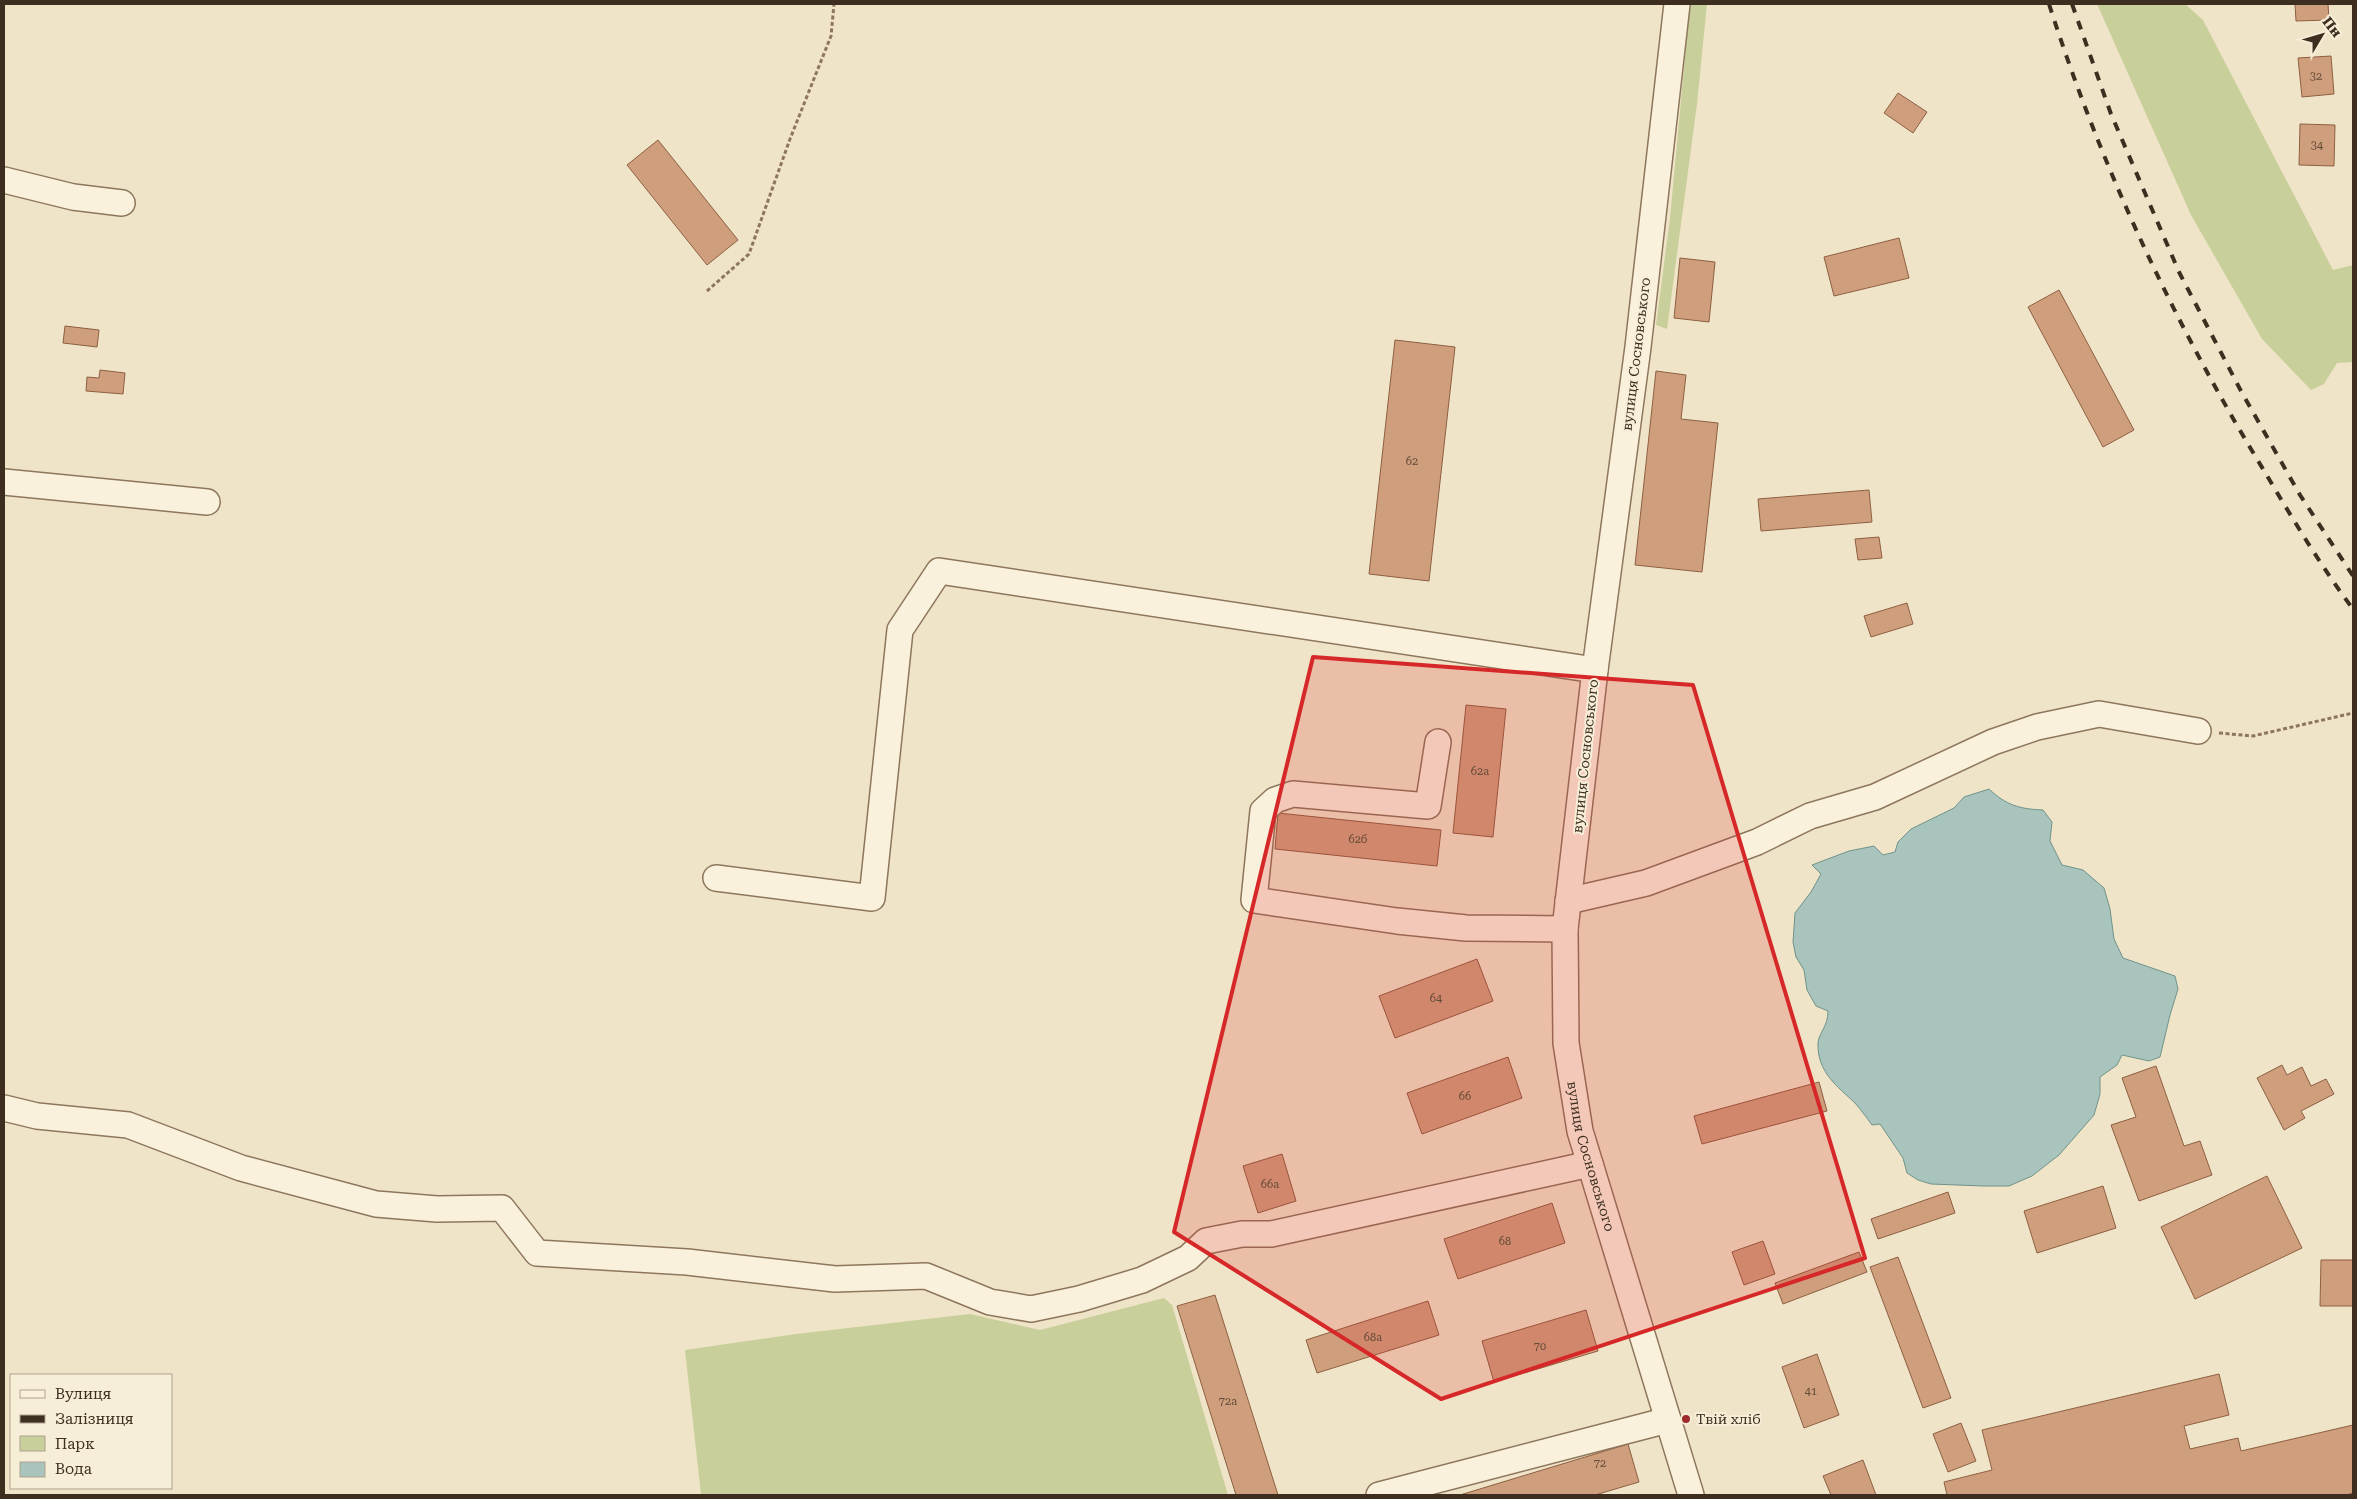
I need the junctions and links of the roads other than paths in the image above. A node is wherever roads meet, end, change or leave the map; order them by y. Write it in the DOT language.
graph roads {
  1 [pos="1676,4"];
  2 [pos="4,180"];
  3 [pos="122,203"];
  4 [pos="4,482"];
  5 [pos="207,502"];
  6 [pos="1595,670"];
  7 [pos="2198,731"];
  8 [pos="1438,742"];
  9 [pos="716,878"];
  10 [pos="1568,901"];
  11 [pos="1565,929"];
  12 [pos="4,1108"];
  13 [pos="1590,1164"];
  14 [pos="1668,1420"];
  15 [pos="1379,1495"];
  16 [pos="1691,1495"];
  1 -- 6 [label="street, вулиця Сосновського"];
  2 -- 3 [label="street"];
  4 -- 5 [label="street"];
  6 -- 9 [label="street"];
  6 -- 10 [label="street, вулиця Сосновського"];
  7 -- 10 [label="street"];
  8 -- 11 [label="street"];
  10 -- 11 [label="street, вулиця Сосновського"];
  11 -- 13 [label="street, вулиця Сосновського"];
  12 -- 13 [label="street"];
  13 -- 14 [label="street, вулиця Сосновського"];
  14 -- 15 [label="street"];
  14 -- 16 [label="street, вулиця Сосновського"];
}
